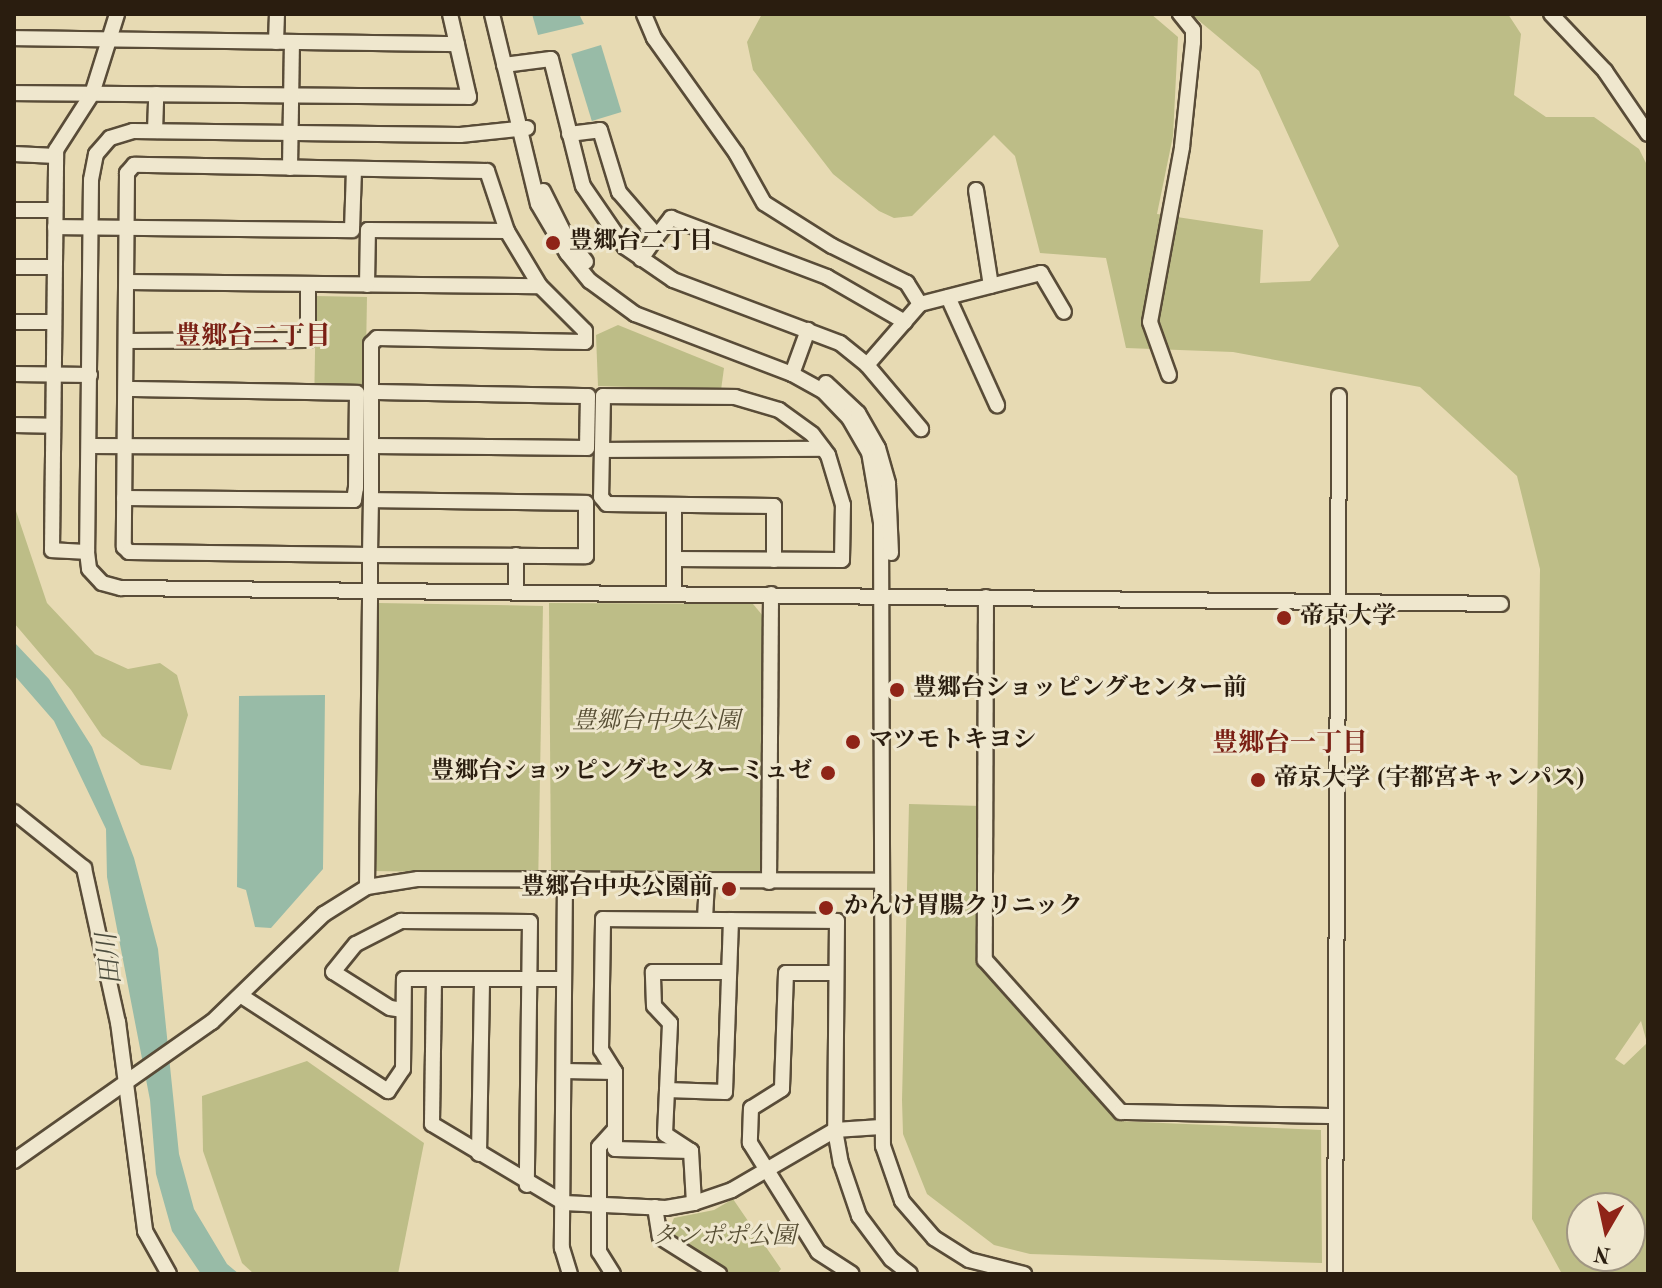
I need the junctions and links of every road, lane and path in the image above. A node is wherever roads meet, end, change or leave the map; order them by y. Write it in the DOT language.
graph roads {
  1 [pos="117,14"];
  2 [pos="277,14"];
  3 [pos="450,14"];
  4 [pos="492,14"];
  5 [pos="500,14"];
  6 [pos="644,14"];
  7 [pos="1180,14"];
  8 [pos="1551,14"];
  9 [pos="14,38"];
  10 [pos="109,40"];
  11 [pos="276,42"];
  12 [pos="292,42"];
  13 [pos="457,44"];
  14 [pos="508,66"];
  15 [pos="14,93"];
  16 [pos="92,94"];
  17 [pos="156,94"];
  18 [pos="291,96"];
  19 [pos="523,129"];
  20 [pos="155,131"];
  21 [pos="290,131"];
  22 [pos="1647,131"];
  23 [pos="569,134"];
  24 [pos="14,154"];
  25 [pos="56,156"];
  26 [pos="290,168"];
  27 [pos="354,169"];
  28 [pos="976,190"];
  29 [pos="14,210"];
  30 [pos="55,210"];
  31 [pos="55,227"];
  32 [pos="92,228"];
  33 [pos="127,228"];
  34 [pos="507,231"];
  35 [pos="657,236"];
  36 [pos="641,259"];
  37 [pos="14,267"];
  38 [pos="54,267"];
  39 [pos="127,282"];
  40 [pos="308,284"];
  41 [pos="367,285"];
  42 [pos="540,286"];
  43 [pos="991,286"];
  44 [pos="948,297"];
  45 [pos="920,304"];
  46 [pos="1064,312"];
  47 [pos="14,322"];
  48 [pos="54,322"];
  49 [pos="905,322"];
  50 [pos="808,330"];
  51 [pos="126,341"];
  52 [pos="867,365"];
  53 [pos="794,370"];
  54 [pos="14,374"];
  55 [pos="90,375"];
  56 [pos="1169,375"];
  57 [pos="53,376"];
  58 [pos="126,389"];
  59 [pos="371,392"];
  60 [pos="1339,396"];
  61 [pos="997,405"];
  62 [pos="14,425"];
  63 [pos="53,426"];
  64 [pos="921,429"];
  65 [pos="89,446"];
  66 [pos="125,446"];
  67 [pos="364,446"];
  68 [pos="823,449"];
  69 [pos="602,450"];
  70 [pos="124,498"];
  71 [pos="371,500"];
  72 [pos="674,505"];
  73 [pos="87,552"];
  74 [pos="370,555"];
  75 [pos="516,555"];
  76 [pos="674,559"];
  77 [pos="774,560"];
  78 [pos="370,591"];
  79 [pos="516,592"];
  80 [pos="674,594"];
  81 [pos="771,594"];
  82 [pos="886,596"];
  83 [pos="986,597"];
  84 [pos="1335,602"];
  85 [pos="1501,604"];
  86 [pos="14,812"];
  87 [pos="565,881"];
  88 [pos="882,881"];
  89 [pos="707,882"];
  90 [pos="769,882"];
  91 [pos="367,887"];
  92 [pos="705,919"];
  93 [pos="731,920"];
  94 [pos="729,972"];
  95 [pos="836,973"];
  96 [pos="530,978"];
  97 [pos="434,979"];
  98 [pos="482,979"];
  99 [pos="564,979"];
  100 [pos="243,997"];
  101 [pos="403,1010"];
  102 [pos="564,1071"];
  103 [pos="615,1072"];
  104 [pos="125,1084"];
  105 [pos="667,1090"];
  106 [pos="1334,1116"];
  107 [pos="881,1127"];
  108 [pos="615,1129"];
  109 [pos="835,1130"];
  110 [pos="691,1151"];
  111 [pos="479,1154"];
  112 [pos="14,1161"];
  113 [pos="767,1170"];
  114 [pos="527,1185"];
  115 [pos="564,1203"];
  116 [pos="694,1203"];
  117 [pos="598,1206"];
  118 [pos="655,1207"];
  119 [pos="169,1274"];
  120 [pos="570,1274"];
  121 [pos="613,1274"];
  122 [pos="719,1274"];
  123 [pos="852,1274"];
  124 [pos="910,1274"];
  125 [pos="1024,1274"];
  126 [pos="1335,1274"];
  1 -- 10 [label="street"];
  2 -- 11 [label="street"];
  3 -- 13 [label="street"];
  4 -- 14 [label="street"];
  5 -- 14 [label="street"];
  6 -- 45 [label="street"];
  7 -- 56 [label="street"];
  8 -- 22 [label="street"];
  9 -- 10 [label="street"];
  10 -- 11 [label="street"];
  10 -- 16 [label="street"];
  11 -- 12 [label="street"];
  12 -- 13 [label="street"];
  12 -- 18 [label="street"];
  13 -- 18 [label="street"];
  14 -- 19 [label="street"];
  14 -- 23 [label="street"];
  15 -- 16 [label="street"];
  16 -- 17 [label="street"];
  16 -- 25 [label="street"];
  17 -- 18 [label="street"];
  17 -- 20 [label="street"];
  18 -- 21 [label="street"];
  19 -- 21 [label="street"];
  19 -- 53 [label="street"];
  20 -- 21 [label="street"];
  20 -- 32 [label="street"];
  21 -- 26 [label="street"];
  23 -- 35 [label="street"];
  23 -- 36 [label="street"];
  24 -- 25 [label="street"];
  25 -- 30 [label="street"];
  26 -- 27 [label="street"];
  26 -- 33 [label="street"];
  27 -- 33 [label="street"];
  27 -- 34 [label="street"];
  28 -- 43 [label="street"];
  29 -- 30 [label="street"];
  30 -- 31 [label="street"];
  31 -- 32 [label="street"];
  31 -- 38 [label="street"];
  32 -- 33 [label="street"];
  32 -- 55 [label="street"];
  33 -- 39 [label="street"];
  34 -- 41 [label="street"];
  34 -- 42 [label="street"];
  35 -- 36 [label="street"];
  35 -- 49 [label="street"];
  36 -- 50 [label="street"];
  37 -- 38 [label="street"];
  38 -- 48 [label="street"];
  39 -- 40 [label="street"];
  39 -- 51 [label="street"];
  40 -- 41 [label="street"];
  40 -- 51 [label="street"];
  41 -- 42 [label="street"];
  42 -- 59 [label="street"];
  43 -- 44 [label="street"];
  43 -- 46 [label="street"];
  44 -- 45 [label="street"];
  44 -- 61 [label="street"];
  45 -- 49 [label="street"];
  47 -- 48 [label="street"];
  48 -- 57 [label="street"];
  49 -- 52 [label="street"];
  50 -- 52 [label="street"];
  50 -- 53 [label="street"];
  51 -- 58 [label="street"];
  52 -- 64 [label="street"];
  53 -- 82 [label="street"];
  54 -- 57 [label="street"];
  55 -- 57 [label="street"];
  55 -- 65 [label="street"];
  57 -- 63 [label="street"];
  58 -- 66 [label="street"];
  58 -- 67 [label="street"];
  59 -- 67 [label="street"];
  59 -- 67 [label="street"];
  60 -- 84 [label="street"];
  62 -- 63 [label="street"];
  63 -- 73 [label="street"];
  65 -- 66 [label="street"];
  65 -- 73 [label="street"];
  66 -- 67 [label="street"];
  66 -- 70 [label="street"];
  67 -- 70 [label="street"];
  67 -- 71 [label="street"];
  68 -- 69 [label="street"];
  68 -- 69 [label="street"];
  68 -- 77 [label="street"];
  69 -- 72 [label="street"];
  70 -- 74 [label="street"];
  71 -- 74 [label="street"];
  71 -- 75 [label="street"];
  72 -- 76 [label="street"];
  72 -- 77 [label="street"];
  73 -- 78 [label="street"];
  74 -- 75 [label="street"];
  74 -- 78 [label="street"];
  75 -- 79 [label="street"];
  76 -- 77 [label="street"];
  76 -- 80 [label="street"];
  78 -- 79 [label="street"];
  78 -- 91 [label="street"];
  79 -- 80 [label="street"];
  80 -- 81 [label="street"];
  81 -- 82 [label="street"];
  81 -- 90 [label="street"];
  82 -- 83 [label="street"];
  82 -- 88 [label="street"];
  83 -- 84 [label="street"];
  83 -- 106 [label="street"];
  84 -- 85 [label="street"];
  84 -- 106 [label="street"];
  86 -- 104 [label="street"];
  87 -- 89 [label="street"];
  87 -- 91 [label="street"];
  87 -- 99 [label="street"];
  88 -- 90 [label="street"];
  88 -- 107 [label="street"];
  89 -- 90 [label="street"];
  89 -- 92 [label="street"];
  91 -- 100 [label="street"];
  92 -- 93 [label="street"];
  92 -- 103 [label="street"];
  93 -- 94 [label="street"];
  93 -- 95 [label="street"];
  94 -- 105 [label="street"];
  94 -- 105 [label="street"];
  95 -- 109 [label="street"];
  95 -- 113 [label="street"];
  96 -- 98 [label="street"];
  96 -- 99 [label="street"];
  96 -- 101 [label="street"];
  96 -- 114 [label="street"];
  97 -- 98 [label="street"];
  97 -- 101 [label="street"];
  97 -- 111 [label="street"];
  98 -- 111 [label="street"];
  99 -- 102 [label="street"];
  100 -- 101 [label="street"];
  100 -- 104 [label="street"];
  102 -- 103 [label="street"];
  102 -- 115 [label="street"];
  103 -- 108 [label="street"];
  104 -- 112 [label="street"];
  104 -- 119 [label="street"];
  105 -- 110 [label="street"];
  106 -- 126 [label="street"];
  107 -- 109 [label="street"];
  107 -- 125 [label="street"];
  108 -- 110 [label="street"];
  108 -- 117 [label="street"];
  109 -- 113 [label="street"];
  109 -- 124 [label="street"];
  110 -- 116 [label="street"];
  111 -- 114 [label="street"];
  113 -- 116 [label="street"];
  113 -- 123 [label="street"];
  114 -- 115 [label="street"];
  115 -- 117 [label="street"];
  115 -- 120 [label="street"];
  116 -- 118 [label="street"];
  117 -- 118 [label="street"];
  117 -- 121 [label="street"];
  118 -- 122 [label="street"];
}
